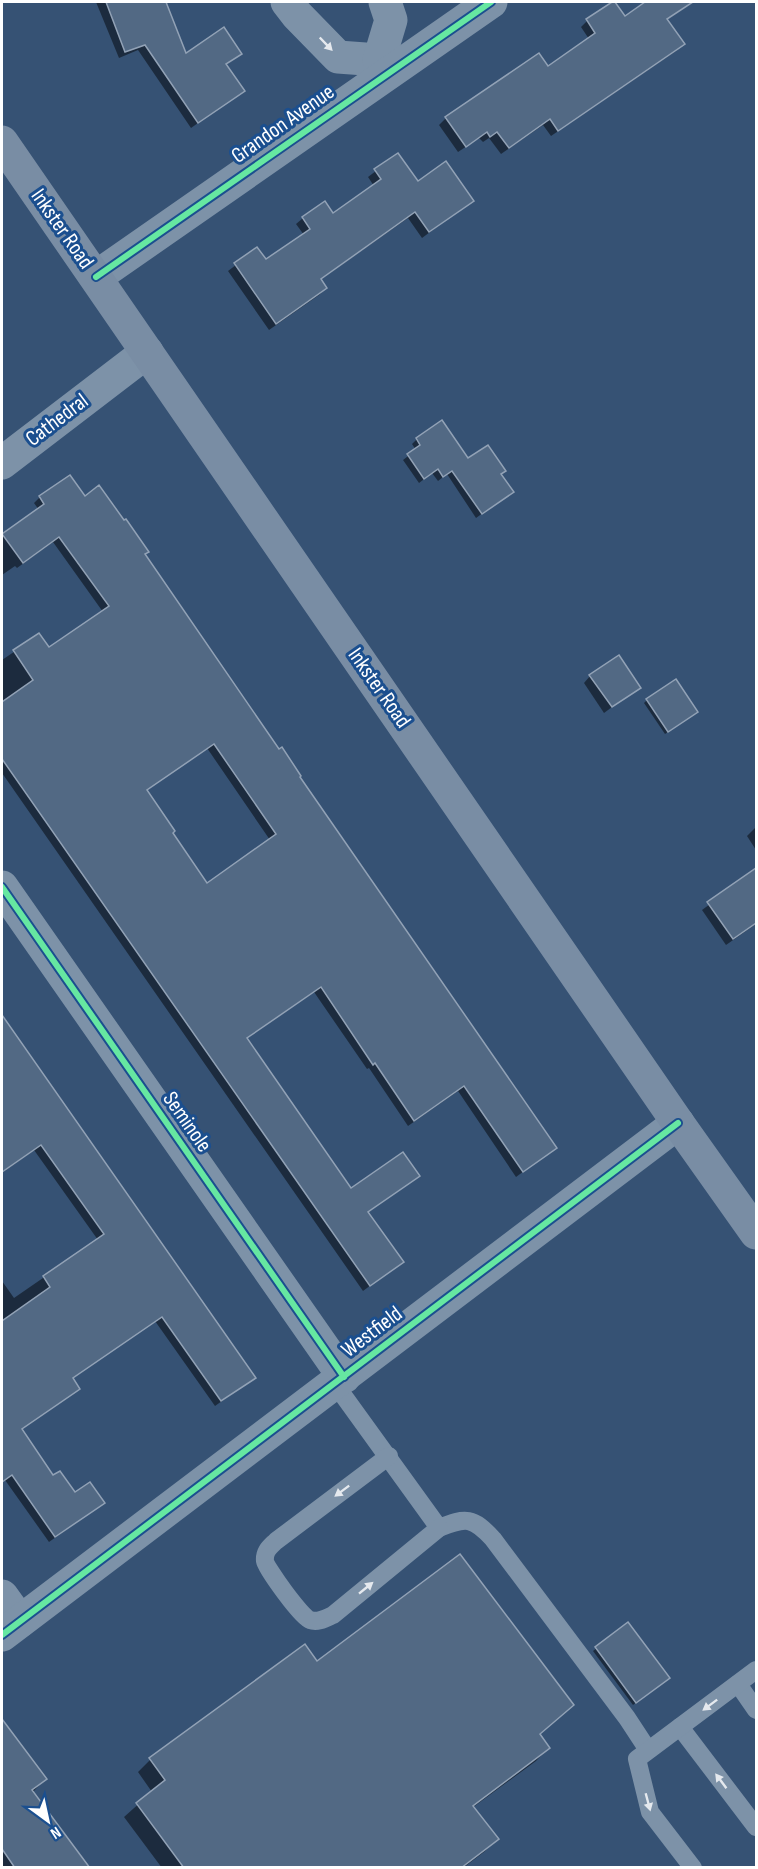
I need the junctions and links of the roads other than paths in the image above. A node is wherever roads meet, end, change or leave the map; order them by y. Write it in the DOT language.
graph roads {
  1 [pos="287,2"];
  2 [pos="385,2"];
  3 [pos="491,2"];
  4 [pos="383,67"];
  5 [pos="2,142"];
  6 [pos="96,277"];
  7 [pos="147,352"];
  8 [pos="2,463"];
  9 [pos="2,887"];
  10 [pos="678,1123"];
  11 [pos="756,1233"];
  12 [pos="340,1380"];
  13 [pos="388,1456"];
  14 [pos="439,1528"];
  15 [pos="8,1617"];
  16 [pos="756,1670"];
  17 [pos="738,1684"];
  18 [pos="756,1710"];
  19 [pos="680,1727"];
  20 [pos="648,1750"];
  21 [pos="756,1827"];
  22 [pos="693,1868"];
  1 -- 4 [label="street, one-way"];
  2 -- 4 [label="street"];
  3 -- 4 [label="street, Grandon Avenue"];
  4 -- 6 [label="street, Grandon Avenue"];
  5 -- 6 [label="main road, Inkster Road"];
  6 -- 7 [label="main road, Inkster Road"];
  7 -- 8 [label="street, Cathedral"];
  7 -- 10 [label="main road, Inkster Road"];
  9 -- 12 [label="street, Seminole"];
  10 -- 11 [label="main road, Inkster Road"];
  10 -- 12 [label="street, Westfield"];
  12 -- 13 [label="lane"];
  12 -- 15 [label="street, Westfield"];
  13 -- 14 [label="lane"];
  13 -- 14 [label="lane, one-way"];
  14 -- 20 [label="lane"];
  16 -- 17 [label="lane"];
  17 -- 18 [label="lane"];
  17 -- 19 [label="lane, one-way"];
  19 -- 20 [label="lane"];
  21 -- 19 [label="lane, one-way"];
  20 -- 22 [label="lane, one-way"];
}
